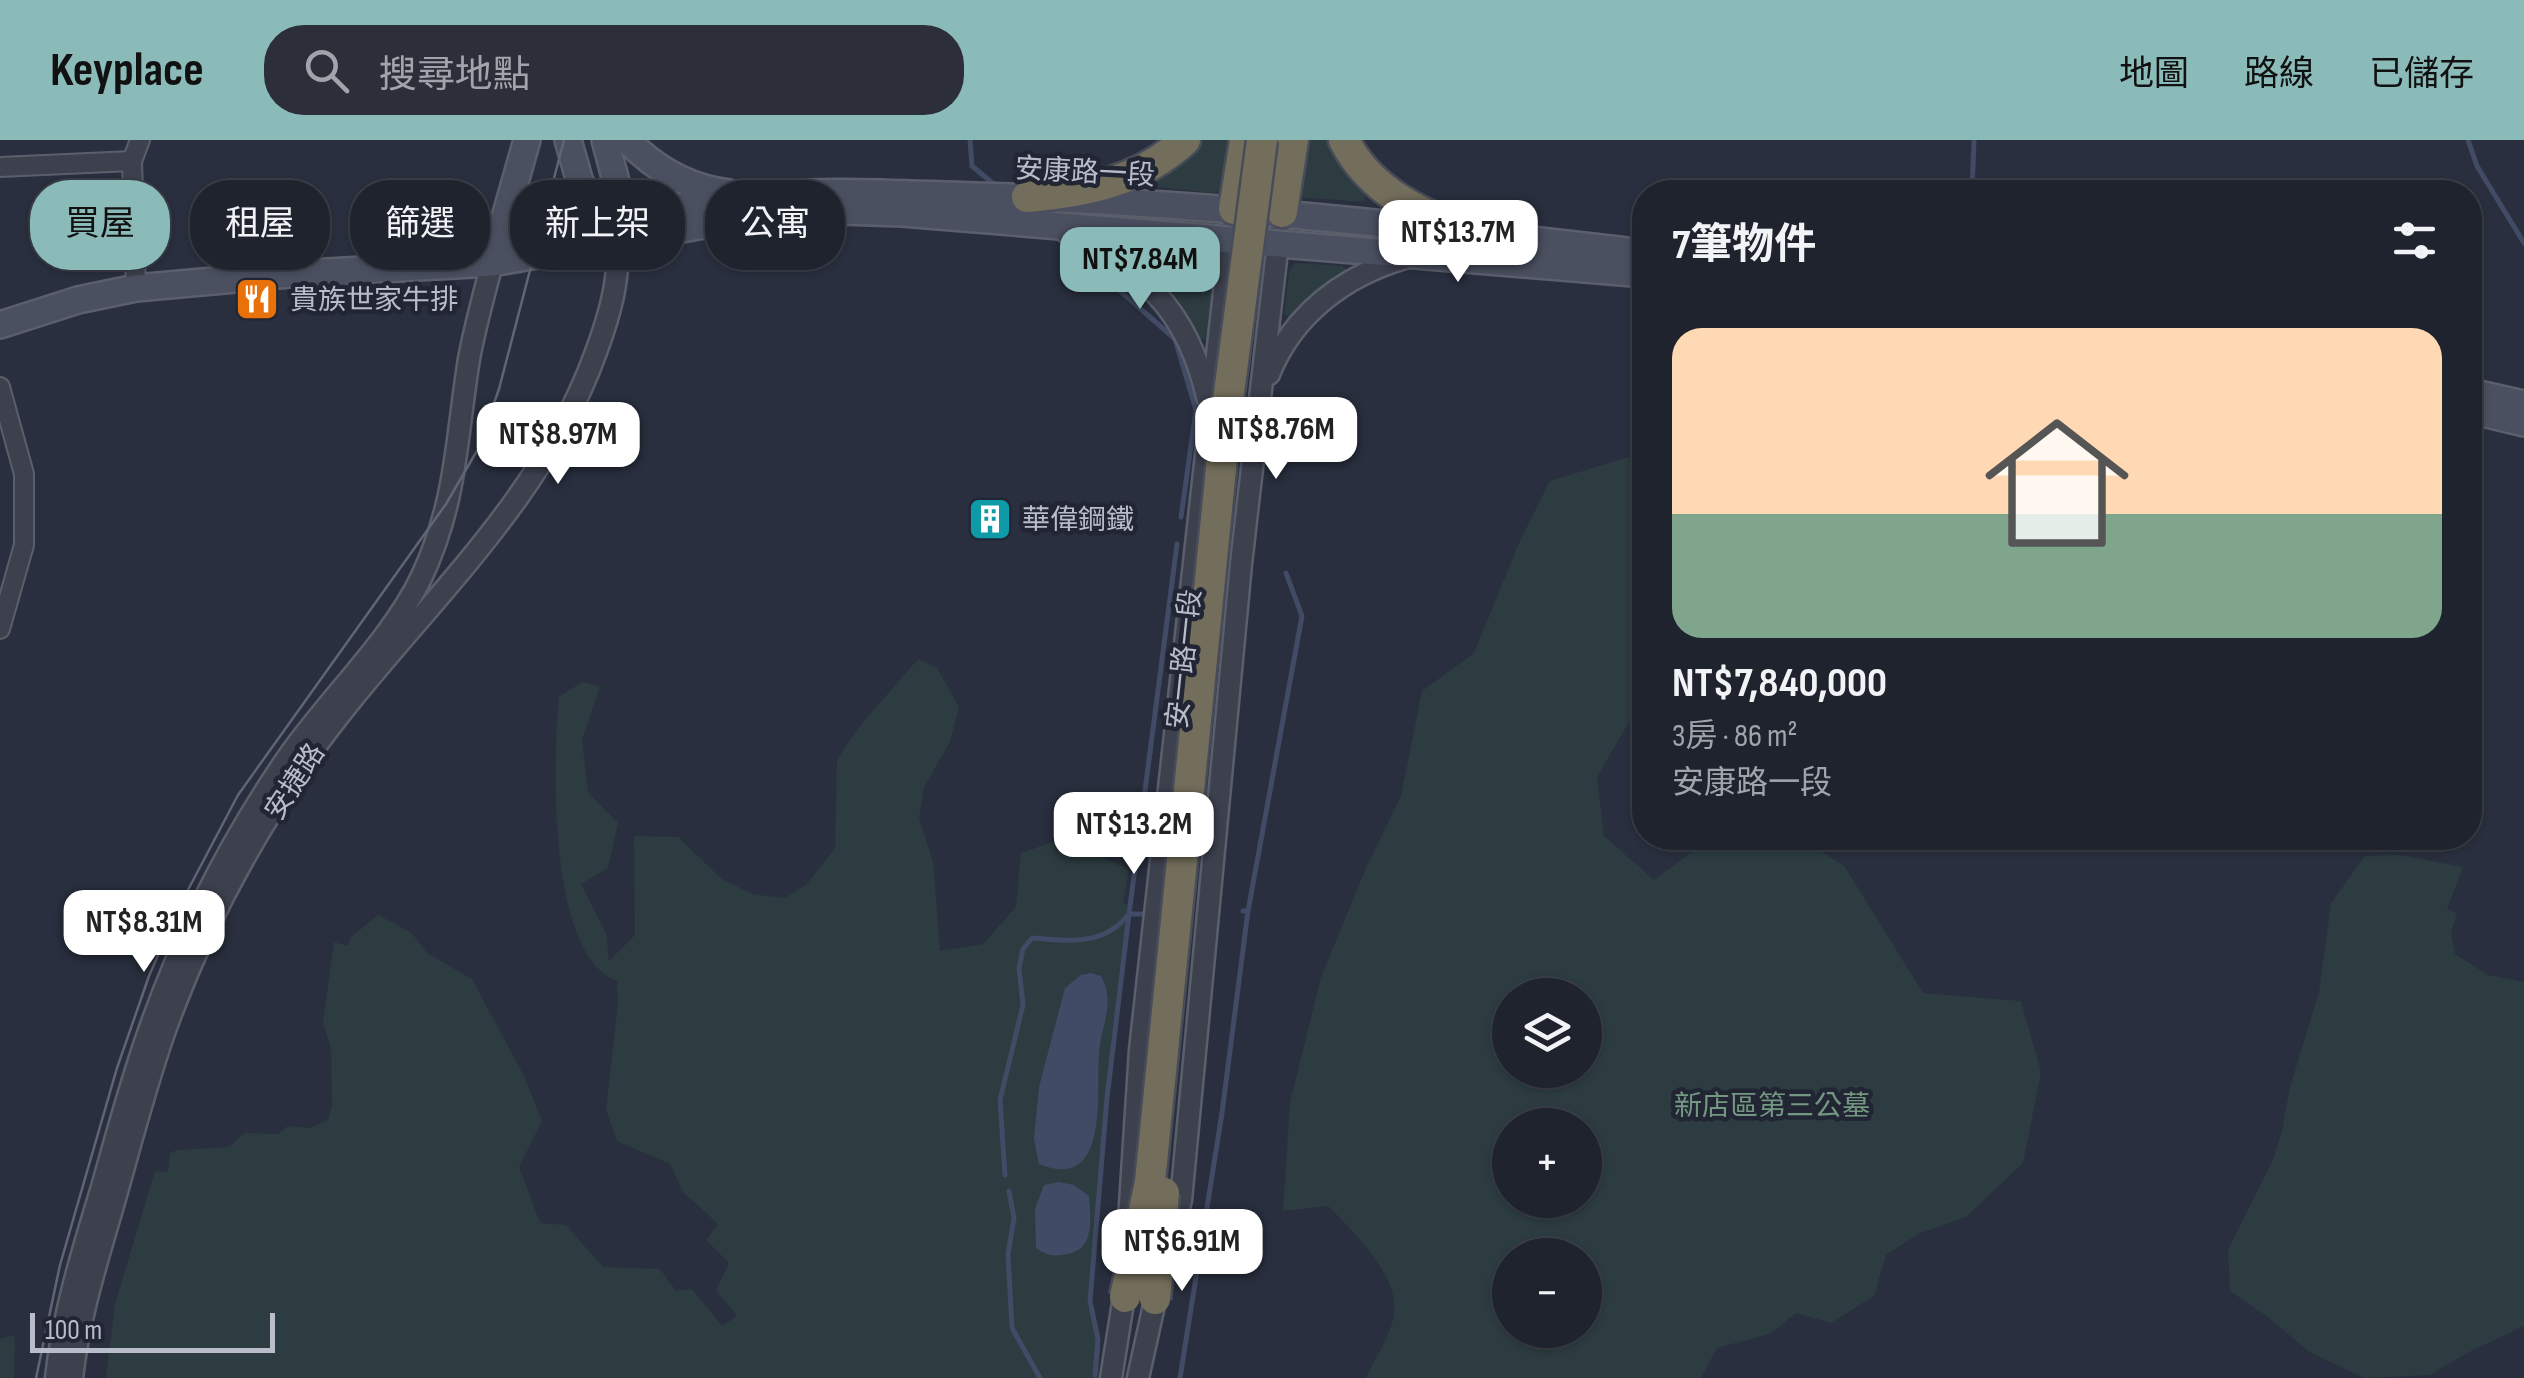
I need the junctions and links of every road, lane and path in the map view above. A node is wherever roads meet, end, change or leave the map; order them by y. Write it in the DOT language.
graph roads {
  1 [pos="140,140"];
  2 [pos="528,140"];
  3 [pos="568,140"];
  4 [pos="605,140"];
  5 [pos="627,140"];
  6 [pos="1186,140"];
  7 [pos="1244,140"];
  8 [pos="1262,140"];
  9 [pos="1278,140"];
  10 [pos="1294,140"];
  11 [pos="1344,140"];
  12 [pos="132,160"];
  13 [pos="0,167"];
  14 [pos="579,180"];
  15 [pos="615,180"];
  16 [pos="705,187"];
  17 [pos="845,193"];
  18 [pos="1027,197"];
  19 [pos="685,223"];
  20 [pos="1232,223"];
  21 [pos="1053,224"];
  22 [pos="1280,227"];
  23 [pos="1476,234"];
  24 [pos="510,249"];
  25 [pos="1632,252"];
  26 [pos="1420,254"];
  27 [pos="492,263"];
  28 [pos="618,270"];
  29 [pos="1632,273"];
  30 [pos="136,288"];
  31 [pos="0,325"];
  32 [pos="0,387"];
  33 [pos="1261,394"];
  34 [pos="2482,395"];
  35 [pos="2524,404"];
  36 [pos="2482,413"];
  37 [pos="1210,414"];
  38 [pos="2524,424"];
  39 [pos="1198,531"];
  40 [pos="1244,537"];
  41 [pos="0,629"];
  42 [pos="387,643"];
  43 [pos="1140,1298"];
  44 [pos="56,1378"];
  45 [pos="72,1378"];
  46 [pos="1111,1378"];
  47 [pos="1138,1378"];
  1 -- 12 [label="street"];
  2 -- 27 [label="main road"];
  3 -- 14 [label="main road"];
  4 -- 15 [label="main road"];
  5 -- 16 [label="main road"];
  6 -- 18 [label="highway"];
  7 -- 20 [label="highway"];
  8 -- 43 [label="highway, bridge"];
  9 -- 43 [label="highway, bridge"];
  10 -- 22 [label="highway"];
  11 -- 23 [label="highway"];
  12 -- 13 [label="street"];
  12 -- 30 [label="street"];
  17 -- 18 [label="main road, 安康路一段"];
  18 -- 20 [label="main road, 安康路一段"];
  19 -- 21 [label="main road, 安康路一段"];
  20 -- 21 [label="main road, 安康路一段"];
  20 -- 22 [label="main road, 安康路一段"];
  20 -- 37 [label="street, 安一路一段"];
  21 -- 37 [label="street"];
  22 -- 23 [label="main road, 安康路一段"];
  22 -- 26 [label="main road, 安康路一段"];
  22 -- 33 [label="street, 安一路一段"];
  23 -- 25 [label="main road, 安康路一段"];
  24 -- 27 [label="main road, 安康路一段"];
  26 -- 29 [label="main road, 安康路一段"];
  26 -- 33 [label="street"];
  27 -- 30 [label="main road"];
  27 -- 42 [label="street, 安捷路"];
  28 -- 42 [label="street, 安捷路"];
  30 -- 31 [label="main road"];
  32 -- 41 [label="street"];
  33 -- 40 [label="street, 安一路一段"];
  34 -- 35 [label="main road"];
  36 -- 38 [label="main road"];
  37 -- 39 [label="street, 安一路一段"];
  39 -- 40 [label="street"];
  39 -- 43 [label="street, 安一路一段, bridge"];
  40 -- 43 [label="street, 安一路一段, bridge"];
  42 -- 44 [label="street, 安捷路"];
  42 -- 45 [label="street, 安捷路"];
  43 -- 46 [label="street, 安一路一段"];
  43 -- 47 [label="street, 安一路一段"];
}
